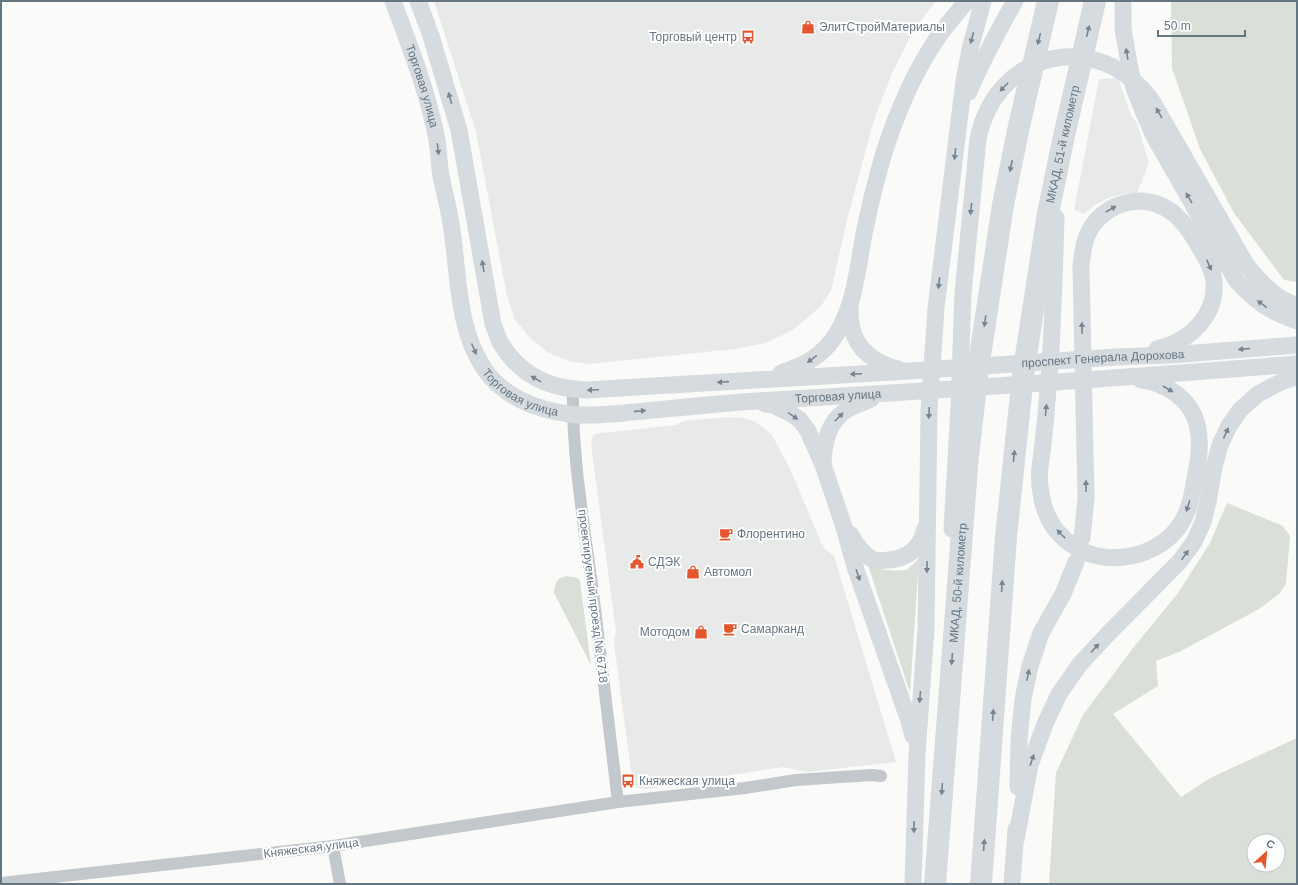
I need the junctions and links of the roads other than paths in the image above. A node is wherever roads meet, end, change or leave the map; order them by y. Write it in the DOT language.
graph roads {
  1 [pos="393,1"];
  2 [pos="418,1"];
  3 [pos="967,1"];
  4 [pos="983,1"];
  5 [pos="1015,1"];
  6 [pos="1048,1"];
  7 [pos="1095,1"];
  8 [pos="1123,1"];
  9 [pos="960,115"];
  10 [pos="1057,168"];
  11 [pos="850,304"];
  12 [pos="1297,305"];
  13 [pos="1297,321"];
  14 [pos="1297,344"];
  15 [pos="1116,357"];
  16 [pos="1297,364"];
  17 [pos="909,371"];
  18 [pos="1297,376"];
  19 [pos="1117,377"];
  20 [pos="762,379"];
  21 [pos="573,390"];
  22 [pos="910,392"];
  23 [pos="886,394"];
  24 [pos="743,402"];
  25 [pos="573,415"];
  26 [pos="823,465"];
  27 [pos="928,514"];
  28 [pos="844,524"];
  29 [pos="1082,538"];
  30 [pos="1076,562"];
  31 [pos="957,585"];
  32 [pos="917,754"];
  33 [pos="881,776"];
  34 [pos="618,802"];
  35 [pos="1016,840"];
  36 [pos="334,846"];
  37 [pos="1,883"];
  38 [pos="340,884"];
  39 [pos="913,884"];
  40 [pos="935,884"];
  41 [pos="981,884"];
  42 [pos="1012,884"];
  1 -- 25 [label="street, Торговая улица, one-way"];
  21 -- 2 [label="street, Торговая улица, one-way"];
  3 -- 11 [label="street"];
  4 -- 9 [label="street, one-way"];
  5 -- 9 [label="street"];
  6 -- 31 [label="highway, МКАД, 50-й километр, one-way"];
  10 -- 7 [label="highway, МКАД, 51-й километр, one-way"];
  13 -- 8 [label="street, one-way"];
  9 -- 27 [label="street, one-way"];
  19 -- 10 [label="street, one-way"];
  41 -- 10 [label="highway, МКАД, 51-й километр, one-way"];
  11 -- 17 [label="street"];
  11 -- 20 [label="street, one-way"];
  12 -- 31 [label="street, one-way"];
  14 -- 15 [label="street, проспект Генерала Дорохова, one-way"];
  15 -- 17 [label="street, проспект Генерала Дорохова"];
  29 -- 15 [label="street, one-way"];
  16 -- 19 [label="street, проспект Генерала Дорохова"];
  17 -- 20 [label="street, Торговая улица, one-way"];
  35 -- 18 [label="street, one-way"];
  19 -- 22 [label="street, проспект Генерала Дорохова"];
  20 -- 21 [label="street, Торговая улица, one-way"];
  21 -- 25 [label="street, проектируемый проезд № 6718"];
  22 -- 23 [label="street, Торговая улица"];
  23 -- 24 [label="street, Торговая улица"];
  26 -- 23 [label="street, one-way"];
  25 -- 24 [label="street, Торговая улица, one-way"];
  24 -- 26 [label="street, one-way"];
  25 -- 34 [label="street, проектируемый проезд № 6718"];
  26 -- 28 [label="street"];
  27 -- 28 [label="street"];
  27 -- 32 [label="street, one-way"];
  28 -- 32 [label="street, one-way"];
  35 -- 30 [label="street, one-way"];
  31 -- 40 [label="highway, МКАД, 50-й километр, one-way"];
  32 -- 39 [label="street, one-way"];
  33 -- 34 [label="street, Княжеская улица"];
  34 -- 36 [label="street, Княжеская улица"];
  35 -- 42 [label="street"];
  36 -- 37 [label="street, Княжеская улица"];
  36 -- 38 [label="street"];
}
